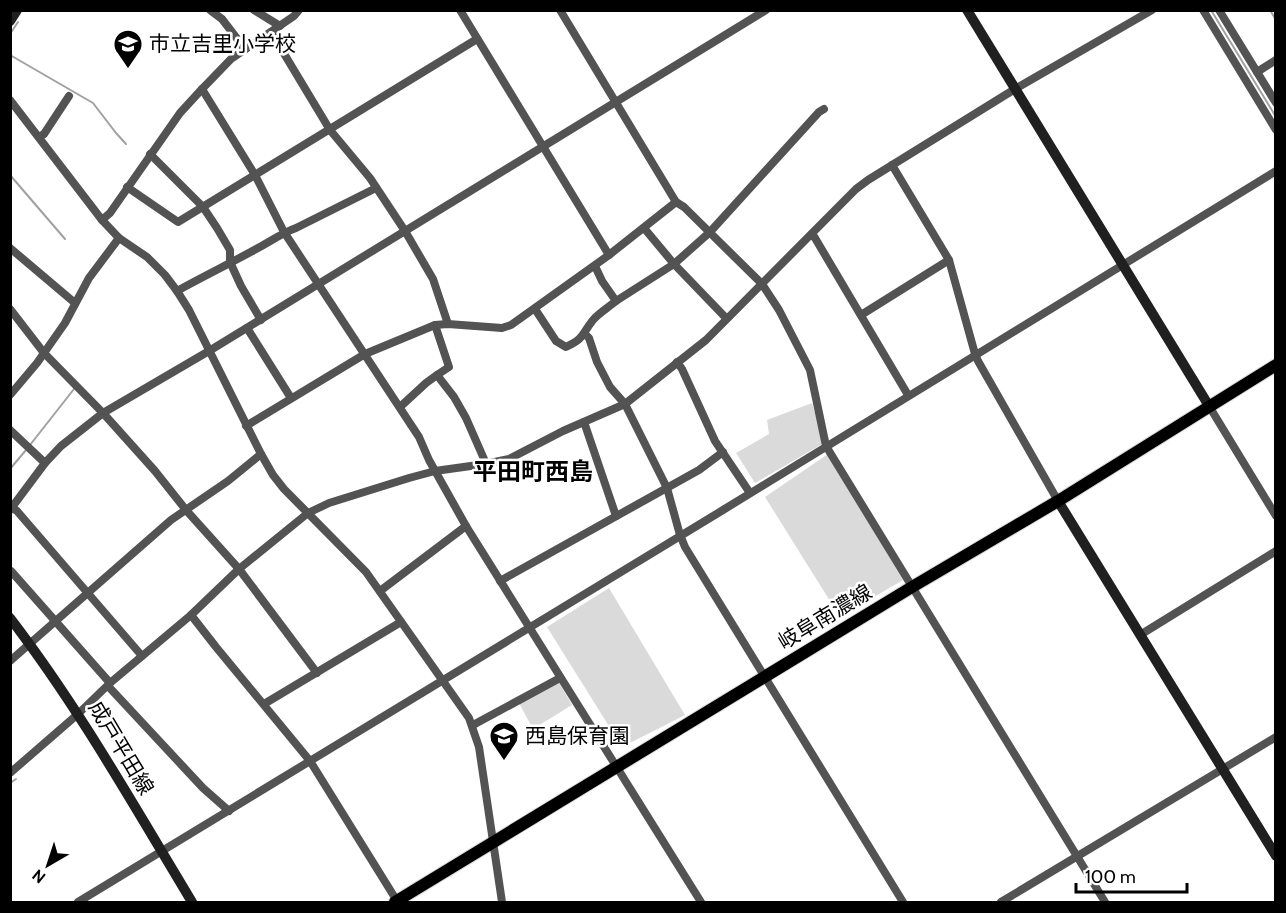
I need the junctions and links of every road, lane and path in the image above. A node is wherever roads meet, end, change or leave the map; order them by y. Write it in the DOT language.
graph roads {
  1 [pos="17,10"];
  2 [pos="254,10"];
  3 [pos="299,10"];
  4 [pos="460,10"];
  5 [pos="560,10"];
  6 [pos="967,10"];
  7 [pos="1152,10"];
  8 [pos="1203,10"];
  9 [pos="1219,10"];
  10 [pos="765,11"];
  11 [pos="214,12"];
  12 [pos="10,21"];
  13 [pos="280,26"];
  14 [pos="271,32"];
  15 [pos="477,39"];
  16 [pos="245,49"];
  17 [pos="1275,60"];
  18 [pos="1257,72"];
  19 [pos="202,89"];
  20 [pos="1015,89"];
  21 [pos="69,96"];
  22 [pos="10,100"];
  23 [pos="616,103"];
  24 [pos="1275,103"];
  25 [pos="824,109"];
  26 [pos="330,130"];
  27 [pos="1275,130"];
  28 [pos="39,137"];
  29 [pos="543,147"];
  30 [pos="150,154"];
  31 [pos="892,165"];
  32 [pos="1275,171"];
  33 [pos="255,174"];
  34 [pos="127,187"];
  35 [pos="376,188"];
  36 [pos="676,202"];
  37 [pos="203,207"];
  38 [pos="102,220"];
  39 [pos="644,228"];
  40 [pos="405,231"];
  41 [pos="285,232"];
  42 [pos="710,232"];
  43 [pos="812,234"];
  44 [pos="119,238"];
  45 [pos="10,248"];
  46 [pos="609,255"];
  47 [pos="949,260"];
  48 [pos="230,262"];
  49 [pos="674,264"];
  50 [pos="1122,265"];
  51 [pos="595,266"];
  52 [pos="319,284"];
  53 [pos="762,284"];
  54 [pos="177,291"];
  55 [pos="616,301"];
  56 [pos="75,303"];
  57 [pos="10,309"];
  58 [pos="535,309"];
  59 [pos="861,315"];
  60 [pos="726,318"];
  61 [pos="261,320"];
  62 [pos="448,324"];
  63 [pos="435,326"];
  64 [pos="247,328"];
  65 [pos="585,334"];
  66 [pos="209,351"];
  67 [pos="44,353"];
  68 [pos="365,354"];
  69 [pos="975,354"];
  70 [pos="677,362"];
  71 [pos="1275,365"];
  72 [pos="437,375"];
  73 [pos="10,395"];
  74 [pos="908,395"];
  75 [pos="291,398"];
  76 [pos="624,404"];
  77 [pos="1209,406"];
  78 [pos="400,407"];
  79 [pos="103,413"];
  80 [pos="584,422"];
  81 [pos="246,426"];
  82 [pos="10,430"];
  83 [pos="826,446"];
  84 [pos="723,452"];
  85 [pos="261,454"];
  86 [pos="45,463"];
  87 [pos="485,464"];
  88 [pos="435,471"];
  89 [pos="667,489"];
  90 [pos="750,493"];
  91 [pos="1058,501"];
  92 [pos="11,508"];
  93 [pos="186,510"];
  94 [pos="308,513"];
  95 [pos="616,516"];
  96 [pos="1275,516"];
  97 [pos="466,526"];
  98 [pos="680,536"];
  99 [pos="1275,551"];
  100 [pos="240,569"];
  101 [pos="11,571"];
  102 [pos="500,581"];
  103 [pos="912,587"];
  104 [pos="380,591"];
  105 [pos="88,593"];
  106 [pos="191,615"];
  107 [pos="10,618"];
  108 [pos="56,621"];
  109 [pos="401,622"];
  110 [pos="529,627"];
  111 [pos="1140,635"];
  112 [pos="30,644"];
  113 [pos="142,656"];
  114 [pos="10,661"];
  115 [pos="317,673"];
  116 [pos="766,676"];
  117 [pos="560,678"];
  118 [pos="443,680"];
  119 [pos="109,685"];
  120 [pos="264,704"];
  121 [pos="78,714"];
  122 [pos="472,725"];
  123 [pos="1275,736"];
  124 [pos="310,761"];
  125 [pos="616,768"];
  126 [pos="1222,769"];
  127 [pos="10,773"];
  128 [pos="229,811"];
  129 [pos="493,842"];
  130 [pos="161,851"];
  131 [pos="1275,856"];
  132 [pos="1077,857"];
  133 [pos="396,902"];
  134 [pos="78,903"];
  135 [pos="192,903"];
  136 [pos="502,903"];
  137 [pos="700,903"];
  138 [pos="903,903"];
  139 [pos="1000,903"];
  140 [pos="1105,903"];
  1 -- 12 [label="street"];
  2 -- 13 [label="street"];
  3 -- 13 [label="street"];
  4 -- 15 [label="street"];
  5 -- 23 [label="street"];
  6 -- 20 [label="street"];
  7 -- 20 [label="street"];
  8 -- 27 [label="street"];
  9 -- 18 [label="street"];
  10 -- 23 [label="street"];
  11 -- 16 [label="street"];
  13 -- 14 [label="street"];
  14 -- 16 [label="street"];
  14 -- 26 [label="street"];
  15 -- 26 [label="street"];
  15 -- 29 [label="street"];
  16 -- 19 [label="street"];
  17 -- 18 [label="street"];
  18 -- 24 [label="street"];
  19 -- 30 [label="street"];
  19 -- 33 [label="street"];
  20 -- 31 [label="street"];
  20 -- 50 [label="street"];
  21 -- 28 [label="street"];
  22 -- 28 [label="street"];
  23 -- 29 [label="street"];
  23 -- 36 [label="street"];
  25 -- 42 [label="street"];
  26 -- 33 [label="street"];
  26 -- 35 [label="street"];
  28 -- 38 [label="street"];
  29 -- 40 [label="street"];
  29 -- 46 [label="street"];
  30 -- 34 [label="street"];
  30 -- 37 [label="street"];
  31 -- 43 [label="street"];
  31 -- 47 [label="street"];
  32 -- 50 [label="street"];
  33 -- 37 [label="street"];
  33 -- 41 [label="street"];
  34 -- 37 [label="street"];
  34 -- 38 [label="street"];
  35 -- 40 [label="street"];
  35 -- 41 [label="street"];
  36 -- 39 [label="street"];
  36 -- 42 [label="street"];
  37 -- 48 [label="street"];
  38 -- 44 [label="street"];
  39 -- 46 [label="street"];
  39 -- 49 [label="street"];
  40 -- 52 [label="street"];
  40 -- 62 [label="street"];
  41 -- 48 [label="street"];
  41 -- 52 [label="street"];
  42 -- 49 [label="street"];
  42 -- 53 [label="street"];
  43 -- 53 [label="street"];
  43 -- 59 [label="street"];
  44 -- 54 [label="street"];
  44 -- 56 [label="street"];
  45 -- 56 [label="street"];
  46 -- 51 [label="street"];
  47 -- 59 [label="street"];
  47 -- 69 [label="street"];
  48 -- 54 [label="street"];
  48 -- 61 [label="street"];
  49 -- 55 [label="street"];
  49 -- 60 [label="street"];
  50 -- 69 [label="street"];
  50 -- 77 [label="street"];
  51 -- 55 [label="street"];
  51 -- 58 [label="street"];
  52 -- 61 [label="street"];
  52 -- 68 [label="street"];
  53 -- 60 [label="street"];
  53 -- 83 [label="street"];
  54 -- 66 [label="street"];
  55 -- 65 [label="street"];
  56 -- 67 [label="street"];
  57 -- 67 [label="street"];
  58 -- 62 [label="street"];
  58 -- 65 [label="street"];
  59 -- 74 [label="street"];
  60 -- 70 [label="street"];
  61 -- 64 [label="street"];
  62 -- 63 [label="street"];
  63 -- 68 [label="street"];
  63 -- 72 [label="street"];
  64 -- 66 [label="street"];
  64 -- 75 [label="street"];
  65 -- 76 [label="street"];
  66 -- 79 [label="street"];
  66 -- 81 [label="street"];
  67 -- 73 [label="street"];
  67 -- 79 [label="street"];
  68 -- 75 [label="street"];
  68 -- 78 [label="street"];
  69 -- 74 [label="street"];
  69 -- 91 [label="street"];
  70 -- 76 [label="street"];
  70 -- 84 [label="street"];
  71 -- 77 [label="main road, 岐阜南濃線"];
  72 -- 78 [label="street"];
  72 -- 87 [label="street"];
  74 -- 83 [label="street"];
  75 -- 81 [label="street"];
  76 -- 80 [label="street"];
  76 -- 89 [label="street"];
  77 -- 91 [label="main road, 岐阜南濃線"];
  77 -- 96 [label="street"];
  78 -- 88 [label="street"];
  79 -- 86 [label="street"];
  79 -- 93 [label="street"];
  80 -- 87 [label="street"];
  80 -- 95 [label="street"];
  81 -- 85 [label="street"];
  82 -- 86 [label="street"];
  83 -- 90 [label="street"];
  83 -- 103 [label="street"];
  84 -- 89 [label="street"];
  84 -- 90 [label="street"];
  85 -- 93 [label="street"];
  85 -- 94 [label="street"];
  86 -- 92 [label="street"];
  87 -- 88 [label="street"];
  88 -- 94 [label="street"];
  88 -- 97 [label="street"];
  89 -- 95 [label="street"];
  89 -- 98 [label="street"];
  90 -- 98 [label="street"];
  91 -- 103 [label="main road, 岐阜南濃線"];
  91 -- 111 [label="street"];
  92 -- 105 [label="street"];
  93 -- 100 [label="street"];
  93 -- 105 [label="street"];
  94 -- 100 [label="street"];
  94 -- 104 [label="street"];
  95 -- 102 [label="street"];
  97 -- 102 [label="street"];
  97 -- 104 [label="street"];
  98 -- 110 [label="street"];
  98 -- 116 [label="street"];
  99 -- 111 [label="street"];
  100 -- 106 [label="street"];
  100 -- 115 [label="street"];
  101 -- 108 [label="street"];
  102 -- 110 [label="street"];
  103 -- 116 [label="main road, 岐阜南濃線"];
  103 -- 132 [label="street"];
  104 -- 109 [label="street"];
  105 -- 108 [label="street"];
  105 -- 113 [label="street"];
  106 -- 113 [label="street"];
  106 -- 120 [label="street"];
  107 -- 112 [label="street, 成戸平田線"];
  108 -- 112 [label="street"];
  108 -- 119 [label="street"];
  109 -- 115 [label="street"];
  109 -- 118 [label="street"];
  110 -- 117 [label="street"];
  110 -- 118 [label="street"];
  111 -- 126 [label="street"];
  112 -- 114 [label="street"];
  112 -- 121 [label="street, 成戸平田線"];
  113 -- 119 [label="street"];
  115 -- 120 [label="street"];
  116 -- 125 [label="main road, 岐阜南濃線"];
  116 -- 138 [label="street"];
  117 -- 122 [label="street"];
  117 -- 125 [label="street"];
  118 -- 122 [label="street"];
  118 -- 124 [label="street"];
  119 -- 121 [label="street"];
  119 -- 128 [label="street"];
  120 -- 124 [label="street"];
  121 -- 127 [label="street"];
  121 -- 130 [label="street, 成戸平田線"];
  122 -- 129 [label="street"];
  123 -- 126 [label="street"];
  124 -- 128 [label="street"];
  124 -- 133 [label="street"];
  125 -- 129 [label="main road, 岐阜南濃線"];
  125 -- 137 [label="street"];
  126 -- 131 [label="street"];
  126 -- 132 [label="street"];
  128 -- 130 [label="street"];
  129 -- 133 [label="main road, 岐阜南濃線"];
  129 -- 136 [label="street"];
  130 -- 134 [label="street"];
  130 -- 135 [label="street, 成戸平田線"];
  132 -- 139 [label="street"];
  132 -- 140 [label="street"];
}
